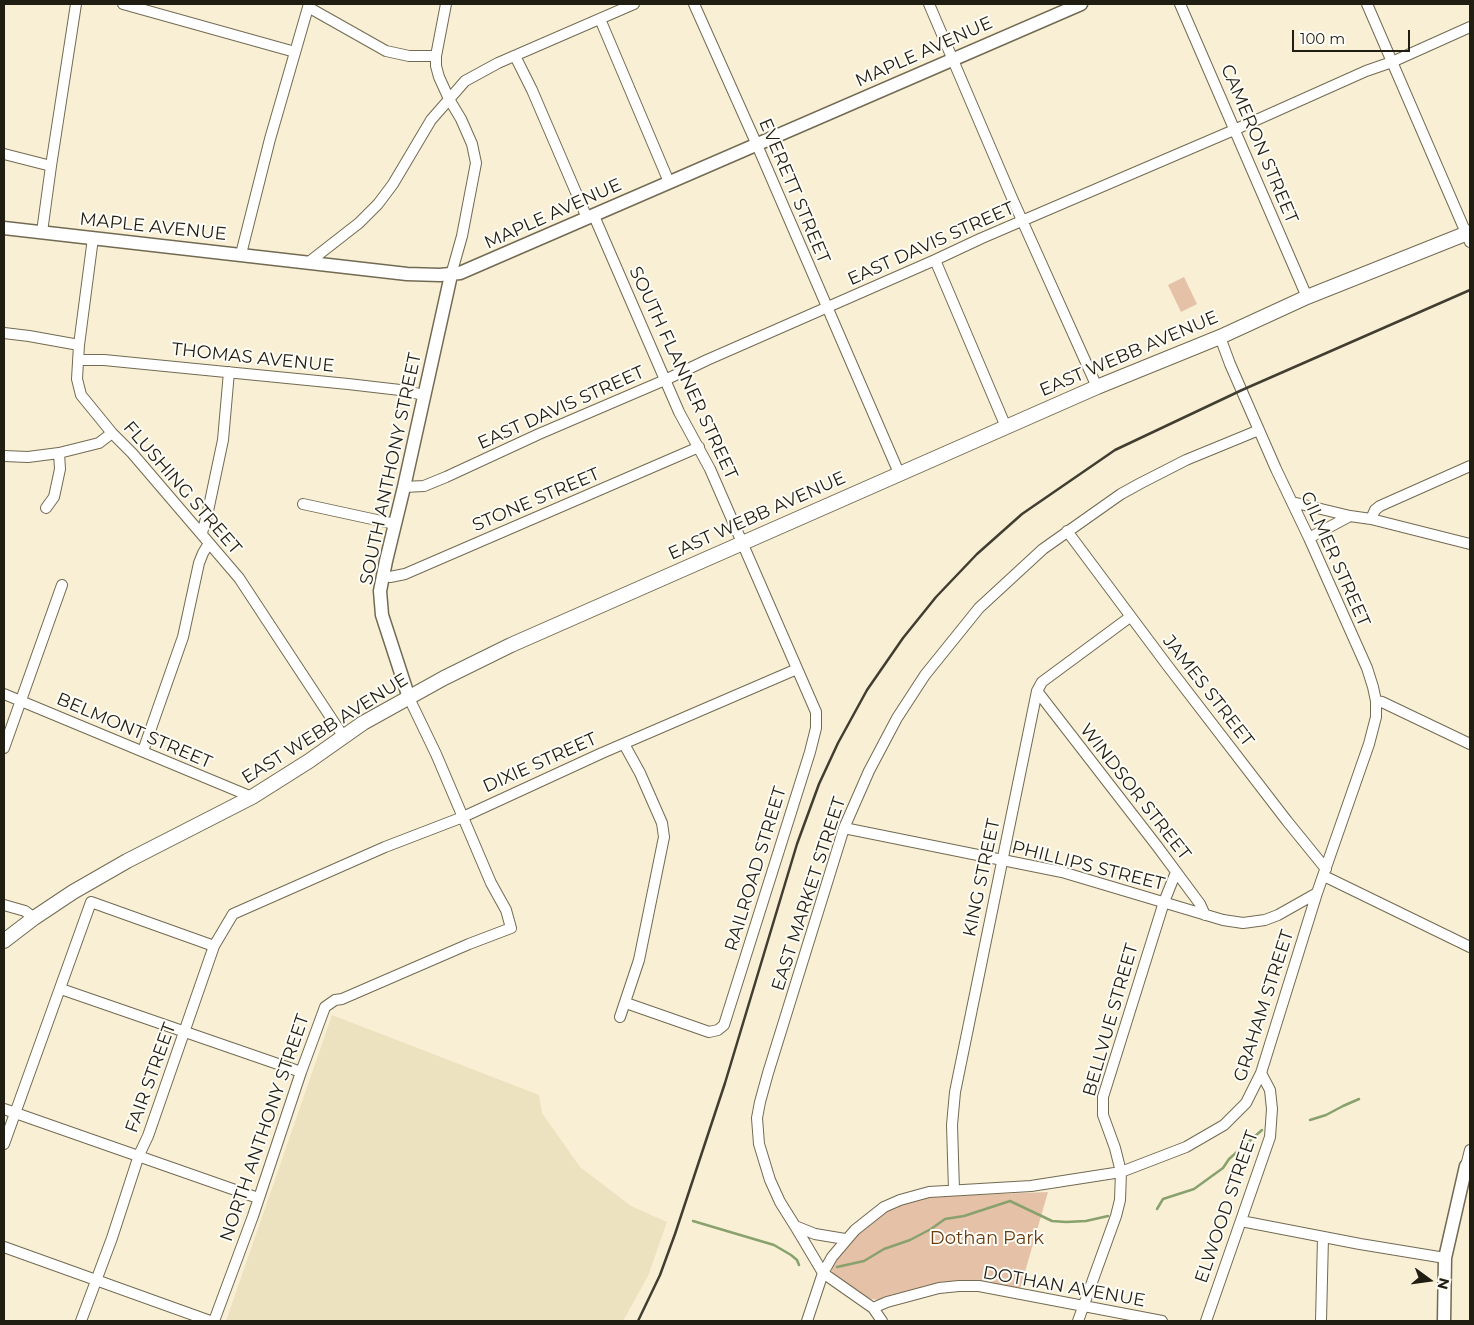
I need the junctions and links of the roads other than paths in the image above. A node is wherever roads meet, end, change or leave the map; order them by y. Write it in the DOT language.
graph roads {
  1 [pos="76,4"];
  2 [pos="123,4"];
  3 [pos="446,4"];
  4 [pos="634,4"];
  5 [pos="694,4"];
  6 [pos="929,4"];
  7 [pos="1081,4"];
  8 [pos="1180,4"];
  9 [pos="1367,4"];
  10 [pos="309,5"];
  11 [pos="600,19"];
  12 [pos="1470,28"];
  13 [pos="295,52"];
  14 [pos="436,56"];
  15 [pos="515,56"];
  16 [pos="952,59"];
  17 [pos="1392,62"];
  18 [pos="449,99"];
  19 [pos="1234,130"];
  20 [pos="757,145"];
  21 [pos="4,154"];
  22 [pos="50,166"];
  23 [pos="669,182"];
  24 [pos="590,217"];
  25 [pos="1023,221"];
  26 [pos="4,228"];
  27 [pos="42,232"];
  28 [pos="1469,236"];
  29 [pos="94,238"];
  30 [pos="241,254"];
  31 [pos="936,260"];
  32 [pos="309,262"];
  33 [pos="451,275"];
  34 [pos="1308,298"];
  35 [pos="827,308"];
  36 [pos="4,333"];
  37 [pos="1220,336"];
  38 [pos="80,345"];
  39 [pos="79,360"];
  40 [pos="229,372"];
  41 [pos="665,380"];
  42 [pos="1097,387"];
  43 [pos="424,395"];
  44 [pos="1006,427"];
  45 [pos="1259,430"];
  46 [pos="112,433"];
  47 [pos="699,447"];
  48 [pos="58,453"];
  49 [pos="4,456"];
  50 [pos="1470,466"];
  51 [pos="899,473"];
  52 [pos="404,487"];
  53 [pos="1292,502"];
  54 [pos="303,504"];
  55 [pos="46,508"];
  56 [pos="1350,516"];
  57 [pos="1371,519"];
  58 [pos="395,524"];
  59 [pos="1067,531"];
  60 [pos="202,533"];
  61 [pos="1309,538"];
  62 [pos="742,542"];
  63 [pos="209,543"];
  64 [pos="1470,544"];
  65 [pos="383,575"];
  66 [pos="62,585"];
  67 [pos="1130,617"];
  68 [pos="797,669"];
  69 [pos="1037,691"];
  70 [pos="4,694"];
  71 [pos="409,698"];
  72 [pos="21,701"];
  73 [pos="1376,701"];
  74 [pos="816,718"];
  75 [pos="343,736"];
  76 [pos="624,744"];
  77 [pos="1470,744"];
  78 [pos="4,748"];
  79 [pos="143,751"];
  80 [pos="252,797"];
  81 [pos="463,817"];
  82 [pos="844,828"];
  83 [pos="1003,861"];
  84 [pos="1176,872"];
  85 [pos="1325,872"];
  86 [pos="85,886"];
  87 [pos="296,886"];
  88 [pos="1317,893"];
  89 [pos="91,902"];
  90 [pos="1164,902"];
  91 [pos="4,905"];
  92 [pos="1205,915"];
  93 [pos="34,918"];
  94 [pos="4,941"];
  95 [pos="214,946"];
  96 [pos="1470,946"];
  97 [pos="61,989"];
  98 [pos="626,1003"];
  99 [pos="620,1017"];
  100 [pos="184,1032"];
  101 [pos="301,1072"];
  102 [pos="1261,1073"];
  103 [pos="4,1109"];
  104 [pos="15,1113"];
  105 [pos="4,1144"];
  106 [pos="1470,1150"];
  107 [pos="139,1155"];
  108 [pos="1468,1167"];
  109 [pos="1121,1172"];
  110 [pos="954,1190"];
  111 [pos="258,1198"];
  112 [pos="1241,1221"];
  113 [pos="795,1226"];
  114 [pos="1323,1237"];
  115 [pos="846,1239"];
  116 [pos="4,1247"];
  117 [pos="1446,1258"];
  118 [pos="823,1273"];
  119 [pos="96,1280"];
  120 [pos="1084,1305"];
  121 [pos="873,1308"];
  122 [pos="81,1321"];
  123 [pos="212,1321"];
  124 [pos="807,1321"];
  125 [pos="882,1321"];
  126 [pos="1078,1321"];
  127 [pos="1162,1321"];
  128 [pos="1206,1321"];
  129 [pos="1321,1321"];
  130 [pos="1444,1321"];
  1 -- 22 [label="street"];
  2 -- 13 [label="street"];
  3 -- 14 [label="street"];
  4 -- 11 [label="street"];
  5 -- 20 [label="street, EVERETT STREET"];
  6 -- 16 [label="street"];
  7 -- 16 [label="main road, MAPLE AVENUE"];
  8 -- 19 [label="street, CAMERON STREET"];
  9 -- 17 [label="street"];
  10 -- 13 [label="street"];
  10 -- 14 [label="street"];
  11 -- 15 [label="street"];
  11 -- 23 [label="street"];
  12 -- 17 [label="street, EAST DAVIS STREET"];
  13 -- 30 [label="street"];
  14 -- 18 [label="street"];
  15 -- 18 [label="street"];
  15 -- 24 [label="street, SOUTH FLANNER STREET"];
  16 -- 20 [label="main road, MAPLE AVENUE"];
  16 -- 25 [label="street"];
  17 -- 19 [label="street, EAST DAVIS STREET"];
  17 -- 28 [label="street"];
  18 -- 32 [label="street"];
  18 -- 33 [label="street"];
  19 -- 25 [label="street, EAST DAVIS STREET"];
  19 -- 34 [label="street, CAMERON STREET"];
  20 -- 23 [label="main road, MAPLE AVENUE"];
  20 -- 35 [label="street, EVERETT STREET"];
  21 -- 22 [label="street"];
  22 -- 27 [label="street"];
  23 -- 24 [label="main road, MAPLE AVENUE"];
  24 -- 33 [label="main road, MAPLE AVENUE"];
  24 -- 41 [label="street, SOUTH FLANNER STREET"];
  25 -- 31 [label="street, EAST DAVIS STREET"];
  25 -- 42 [label="street"];
  26 -- 27 [label="main road, MAPLE AVENUE"];
  27 -- 29 [label="main road, MAPLE AVENUE"];
  28 -- 34 [label="highway, EAST WEBB AVENUE"];
  29 -- 30 [label="main road, MAPLE AVENUE"];
  29 -- 38 [label="street, FLUSHING STREET"];
  30 -- 32 [label="main road, MAPLE AVENUE"];
  31 -- 35 [label="street, EAST DAVIS STREET"];
  31 -- 44 [label="street"];
  32 -- 33 [label="main road, MAPLE AVENUE"];
  33 -- 43 [label="main road, SOUTH ANTHONY STREET"];
  34 -- 37 [label="highway, EAST WEBB AVENUE"];
  35 -- 41 [label="street, EAST DAVIS STREET"];
  35 -- 51 [label="street, EVERETT STREET"];
  36 -- 38 [label="street"];
  37 -- 42 [label="highway, EAST WEBB AVENUE"];
  37 -- 45 [label="street, GILMER STREET"];
  38 -- 39 [label="street, FLUSHING STREET"];
  39 -- 40 [label="street, THOMAS AVENUE"];
  39 -- 46 [label="street, FLUSHING STREET"];
  40 -- 43 [label="street, THOMAS AVENUE"];
  40 -- 60 [label="street"];
  41 -- 47 [label="street, SOUTH FLANNER STREET"];
  41 -- 52 [label="street, EAST DAVIS STREET"];
  42 -- 44 [label="highway, EAST WEBB AVENUE"];
  43 -- 52 [label="main road, SOUTH ANTHONY STREET"];
  44 -- 51 [label="highway, EAST WEBB AVENUE"];
  45 -- 53 [label="street, GILMER STREET"];
  45 -- 59 [label="street, EAST MARKET STREET"];
  46 -- 48 [label="street"];
  46 -- 60 [label="street, FLUSHING STREET"];
  47 -- 62 [label="street, SOUTH FLANNER STREET"];
  47 -- 65 [label="street, STONE STREET"];
  48 -- 49 [label="street"];
  48 -- 55 [label="street"];
  50 -- 57 [label="street"];
  51 -- 62 [label="highway, EAST WEBB AVENUE"];
  52 -- 58 [label="main road, SOUTH ANTHONY STREET"];
  53 -- 56 [label="street"];
  53 -- 61 [label="street, GILMER STREET"];
  54 -- 58 [label="street"];
  56 -- 57 [label="street"];
  56 -- 61 [label="street"];
  57 -- 64 [label="street"];
  58 -- 65 [label="main road, SOUTH ANTHONY STREET"];
  59 -- 67 [label="street, JAMES STREET"];
  59 -- 82 [label="street, EAST MARKET STREET"];
  60 -- 63 [label="street, FLUSHING STREET"];
  61 -- 73 [label="street, GILMER STREET"];
  62 -- 68 [label="street, SOUTH FLANNER STREET"];
  62 -- 71 [label="highway, EAST WEBB AVENUE"];
  63 -- 75 [label="street, FLUSHING STREET"];
  63 -- 79 [label="street"];
  65 -- 71 [label="main road, SOUTH ANTHONY STREET"];
  66 -- 72 [label="street"];
  67 -- 69 [label="street"];
  67 -- 85 [label="street, JAMES STREET"];
  68 -- 74 [label="street, SOUTH FLANNER STREET"];
  68 -- 76 [label="street, DIXIE STREET"];
  69 -- 83 [label="street, KING STREET"];
  69 -- 84 [label="street, WINDSOR STREET"];
  70 -- 72 [label="street, BELMONT STREET"];
  71 -- 75 [label="highway, EAST WEBB AVENUE"];
  71 -- 81 [label="street, NORTH ANTHONY STREET"];
  72 -- 78 [label="street"];
  72 -- 79 [label="street, BELMONT STREET"];
  73 -- 77 [label="street"];
  73 -- 85 [label="street, GRAHAM STREET"];
  74 -- 98 [label="street, RAILROAD STREET"];
  75 -- 80 [label="highway, EAST WEBB AVENUE"];
  76 -- 81 [label="street, DIXIE STREET"];
  76 -- 98 [label="street"];
  79 -- 80 [label="street, BELMONT STREET"];
  80 -- 86 [label="highway, EAST WEBB AVENUE"];
  81 -- 87 [label="street, DIXIE STREET"];
  81 -- 101 [label="street, NORTH ANTHONY STREET"];
  82 -- 83 [label="street, PHILLIPS STREET"];
  82 -- 113 [label="street, EAST MARKET STREET"];
  83 -- 90 [label="street, PHILLIPS STREET"];
  83 -- 110 [label="street, KING STREET"];
  84 -- 90 [label="street, BELLVUE STREET"];
  84 -- 92 [label="street, WINDSOR STREET"];
  85 -- 88 [label="street, GRAHAM STREET"];
  85 -- 96 [label="street, JAMES STREET"];
  86 -- 89 [label="street"];
  86 -- 93 [label="highway, EAST WEBB AVENUE"];
  87 -- 95 [label="street, FAIR STREET"];
  88 -- 92 [label="street, PHILLIPS STREET"];
  88 -- 102 [label="street, GRAHAM STREET"];
  89 -- 95 [label="street"];
  89 -- 97 [label="street"];
  90 -- 92 [label="street, PHILLIPS STREET"];
  90 -- 109 [label="street, BELLVUE STREET"];
  91 -- 93 [label="street"];
  93 -- 94 [label="highway, EAST WEBB AVENUE"];
  95 -- 100 [label="street, FAIR STREET"];
  97 -- 100 [label="street"];
  97 -- 104 [label="street"];
  98 -- 99 [label="street"];
  100 -- 101 [label="street"];
  100 -- 107 [label="street, FAIR STREET"];
  101 -- 111 [label="street, NORTH ANTHONY STREET"];
  102 -- 109 [label="street, GRAHAM STREET"];
  102 -- 112 [label="street, ELWOOD STREET"];
  103 -- 104 [label="street"];
  104 -- 105 [label="street"];
  104 -- 107 [label="street"];
  106 -- 108 [label="street"];
  107 -- 111 [label="street"];
  107 -- 119 [label="street, FAIR STREET"];
  108 -- 117 [label="main road"];
  109 -- 110 [label="street, GRAHAM STREET"];
  109 -- 120 [label="street, BELLVUE STREET"];
  110 -- 115 [label="street, GRAHAM STREET"];
  111 -- 123 [label="street, NORTH ANTHONY STREET"];
  112 -- 114 [label="street"];
  112 -- 128 [label="street, ELWOOD STREET"];
  113 -- 115 [label="street"];
  113 -- 118 [label="street, EAST MARKET STREET"];
  114 -- 117 [label="street"];
  114 -- 129 [label="street"];
  115 -- 118 [label="street, GRAHAM STREET"];
  116 -- 119 [label="street"];
  117 -- 130 [label="main road"];
  118 -- 121 [label="street"];
  118 -- 124 [label="street, GRAHAM STREET"];
  119 -- 122 [label="street, FAIR STREET"];
  119 -- 123 [label="street"];
  120 -- 121 [label="street, DOTHAN AVENUE"];
  120 -- 126 [label="street, BELLVUE STREET"];
  120 -- 127 [label="street, DOTHAN AVENUE"];
  121 -- 125 [label="street"];
}
